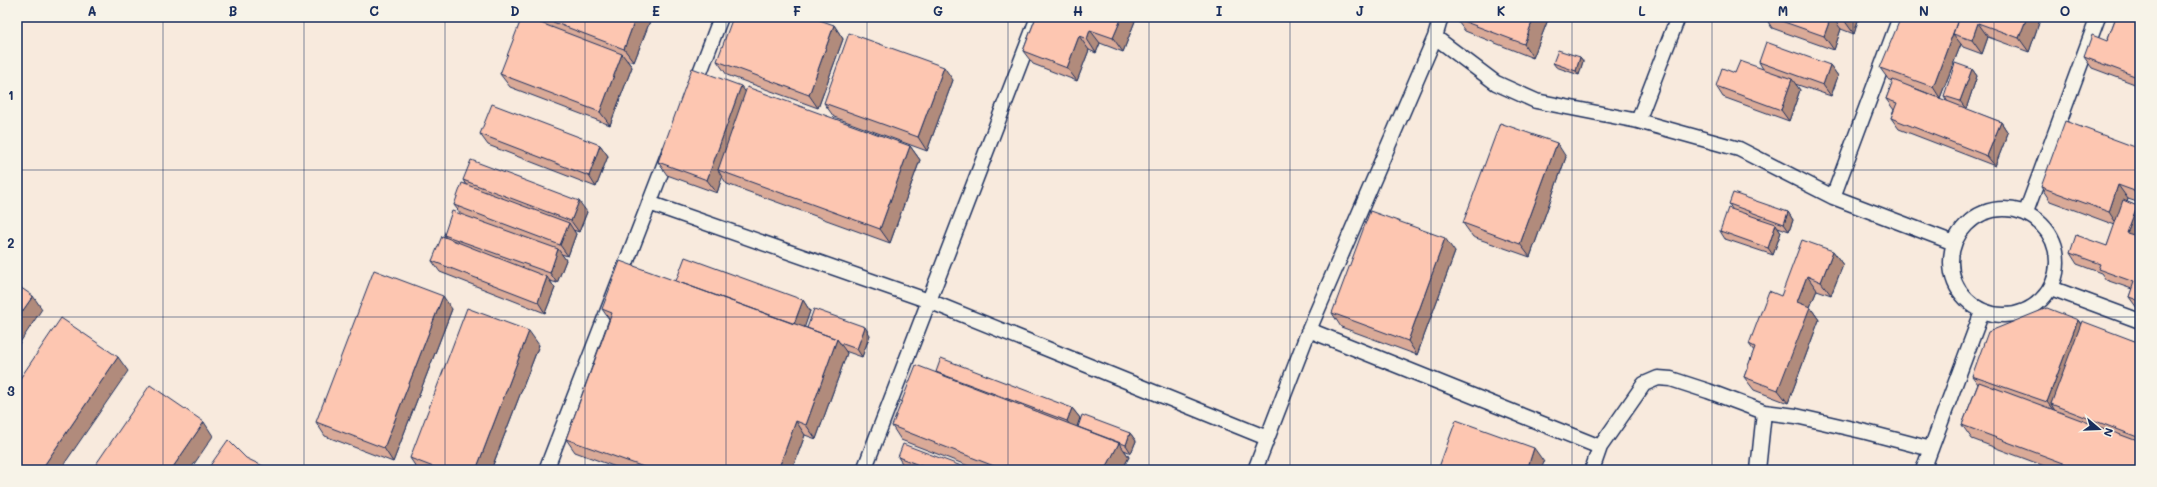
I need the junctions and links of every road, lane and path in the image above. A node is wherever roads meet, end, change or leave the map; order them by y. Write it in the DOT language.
graph roads {
  1 [pos="721,17"];
  2 [pos="1038,17"];
  3 [pos="1441,17"];
  4 [pos="1678,17"];
  5 [pos="1900,17"];
  6 [pos="2098,17"];
  7 [pos="1435,37"];
  8 [pos="689,99"];
  9 [pos="1638,121"];
  10 [pos="675,136"];
  11 [pos="1833,197"];
  12 [pos="649,203"];
  13 [pos="2026,212"];
  14 [pos="1954,243"];
  15 [pos="2051,288"];
  16 [pos="929,301"];
  17 [pos="1982,312"];
  18 [pos="2140,322"];
  19 [pos="1309,330"];
  20 [pos="1764,412"];
  21 [pos="1268,438"];
  22 [pos="1600,447"];
  23 [pos="1931,449"];
  24 [pos="546,470"];
  25 [pos="864,470"];
  26 [pos="1255,470"];
  27 [pos="1592,470"];
  28 [pos="1758,470"];
  29 [pos="1923,470"];
  1 -- 8 [label="street"];
  2 -- 16 [label="street"];
  3 -- 7 [label="street"];
  4 -- 9 [label="street"];
  5 -- 11 [label="street"];
  6 -- 13 [label="street"];
  7 -- 9 [label="street"];
  7 -- 19 [label="street"];
  9 -- 11 [label="street"];
  10 -- 12 [label="street"];
  11 -- 14 [label="street"];
  12 -- 16 [label="street"];
  12 -- 24 [label="street"];
  13 -- 14 [label="street"];
  13 -- 15 [label="street"];
  14 -- 17 [label="street"];
  15 -- 17 [label="street"];
  15 -- 18 [label="street"];
  16 -- 21 [label="street"];
  16 -- 25 [label="street"];
  17 -- 23 [label="street"];
  19 -- 21 [label="street"];
  19 -- 22 [label="street"];
  20 -- 22 [label="street"];
  20 -- 23 [label="street"];
  20 -- 28 [label="street"];
  21 -- 26 [label="street"];
  22 -- 27 [label="street"];
  23 -- 29 [label="street"];
}
